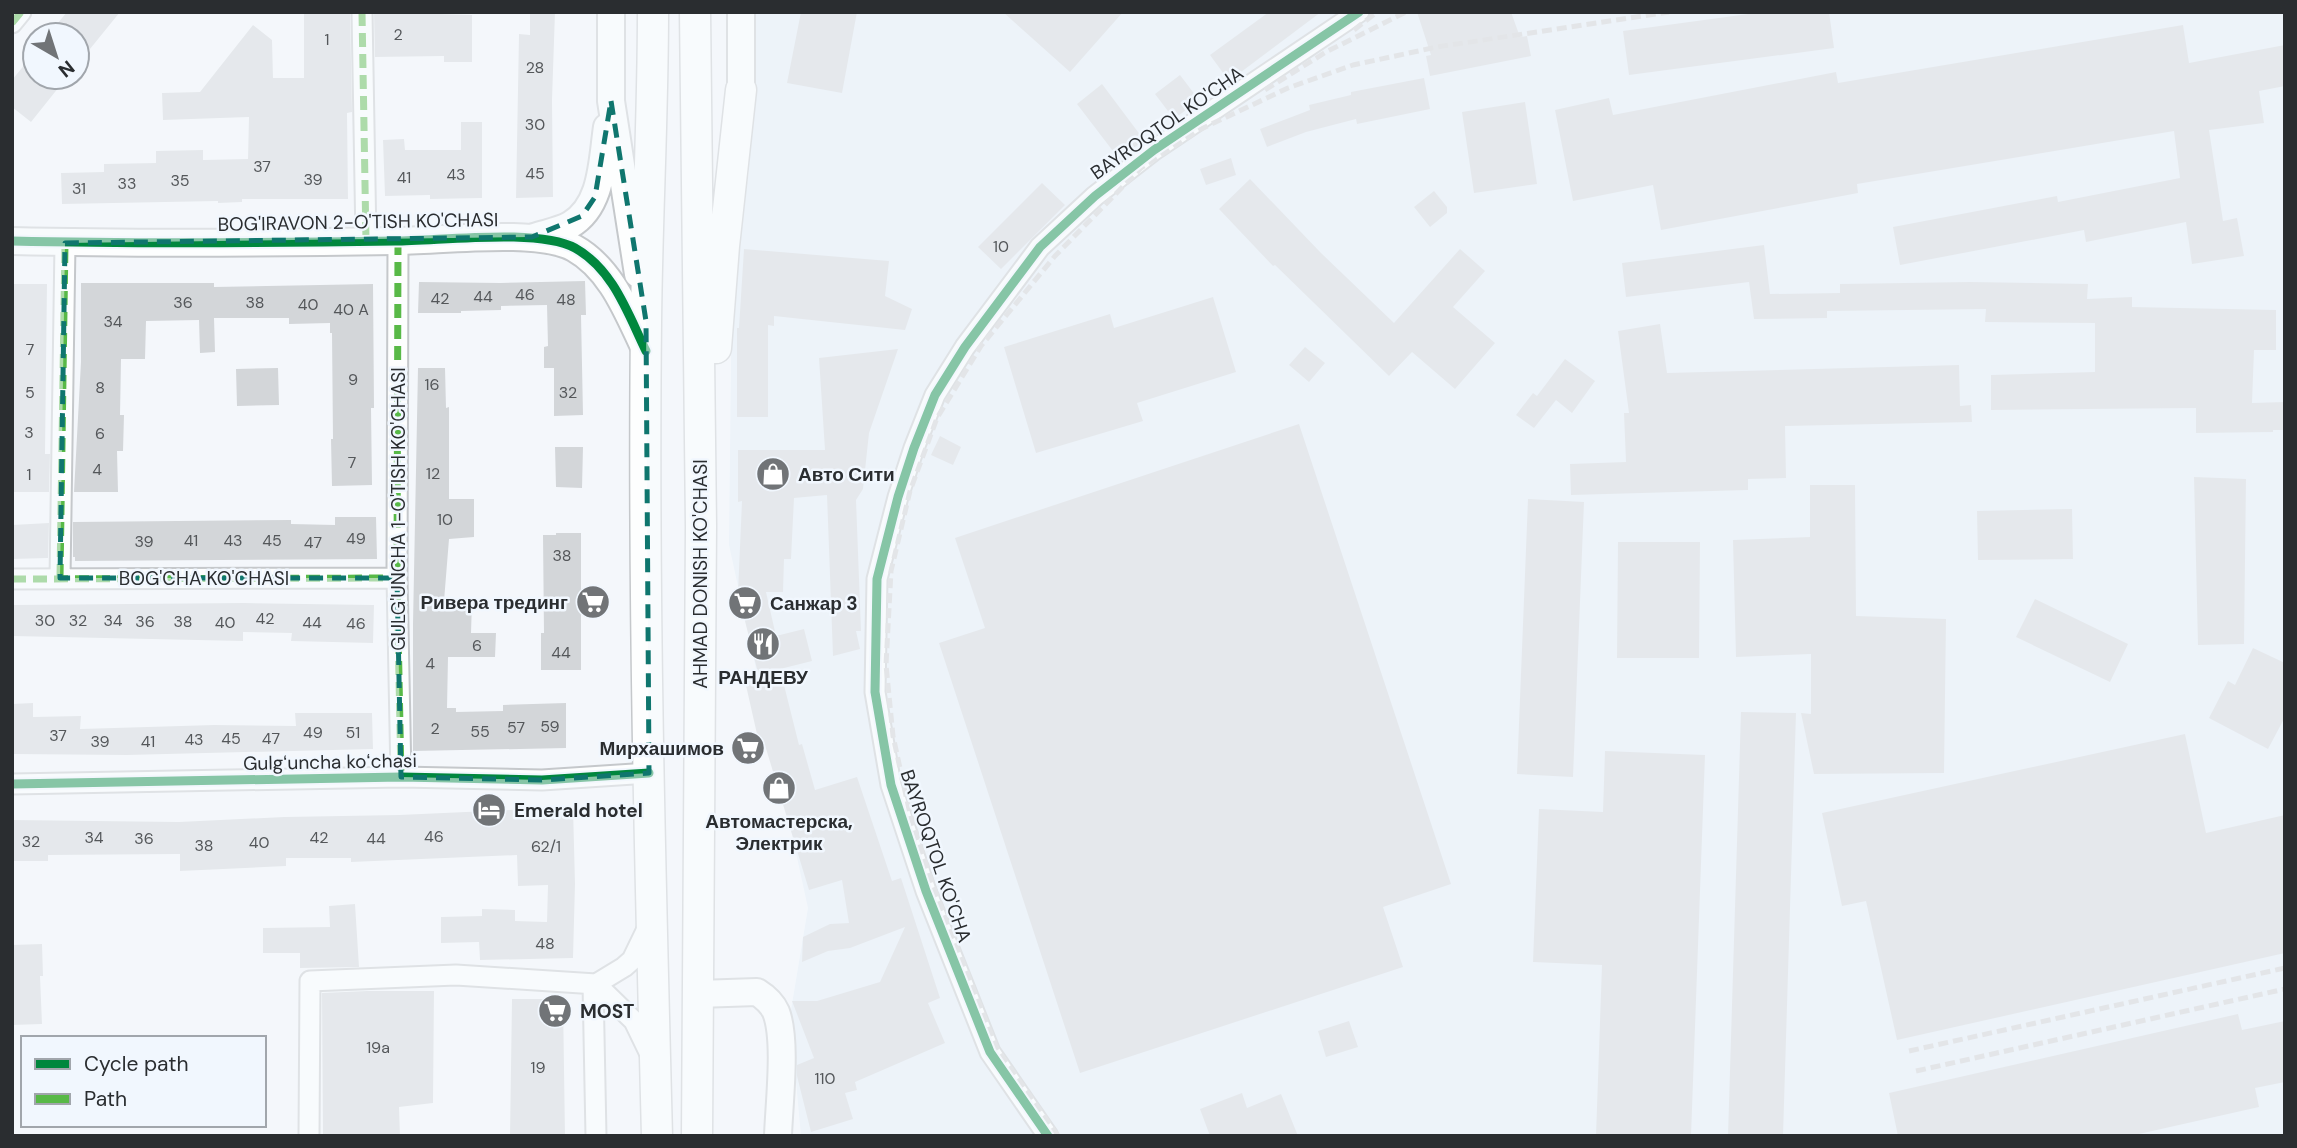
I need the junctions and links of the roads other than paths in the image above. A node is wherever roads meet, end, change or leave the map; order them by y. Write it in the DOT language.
graph roads {
  1 [pos="21,12"];
  2 [pos="362,12"];
  3 [pos="611,12"];
  4 [pos="653,12"];
  5 [pos="695,12"];
  6 [pos="741,12"];
  7 [pos="1359,12"];
  8 [pos="12,23"];
  9 [pos="741,90"];
  10 [pos="611,100"];
  11 [pos="532,237"];
  12 [pos="398,241"];
  13 [pos="12,242"];
  14 [pos="366,242"];
  15 [pos="65,243"];
  16 [pos="646,321"];
  17 [pos="646,351"];
  18 [pos="701,526"];
  19 [pos="397,578"];
  20 [pos="12,579"];
  21 [pos="60,579"];
  22 [pos="649,773"];
  23 [pos="401,777"];
  24 [pos="12,784"];
  25 [pos="652,919"];
  26 [pos="594,984"];
  27 [pos="698,994"];
  28 [pos="655,1065"];
  29 [pos="309,1136"];
  30 [pos="596,1136"];
  31 [pos="657,1136"];
  32 [pos="697,1136"];
  33 [pos="778,1136"];
  34 [pos="1048,1136"];
  1 -- 8 [label="street"];
  2 -- 14 [label="street"];
  3 -- 10 [label="street"];
  4 -- 16 [label="main road"];
  5 -- 18 [label="main road, AHMAD DONISH KO'CHASI"];
  6 -- 9 [label="street"];
  7 -- 34 [label="street, BAYROQTOL KO'CHA"];
  9 -- 18 [label="main road"];
  10 -- 11 [label="street, BOG'IRAVON 2-O'TISH KO'CHASI"];
  10 -- 16 [label="street"];
  11 -- 12 [label="street, BOG'IRAVON 2-O'TISH KO'CHASI"];
  11 -- 17 [label="street, BOG'IRAVON 2-O'TISH KO'CHASI"];
  12 -- 14 [label="street, BOG'IRAVON 2-O'TISH KO'CHASI"];
  12 -- 19 [label="street, GULG'UNCHA 1-O'TISH KO'CHASI"];
  13 -- 15 [label="street, BOG'IRAVON 2-O'TISH KO'CHASI"];
  14 -- 15 [label="street, BOG'IRAVON 2-O'TISH KO'CHASI"];
  15 -- 21 [label="street"];
  16 -- 17 [label="main road"];
  17 -- 22 [label="main road"];
  18 -- 27 [label="main road, AHMAD DONISH KO'CHASI"];
  19 -- 21 [label="street, BOG'CHA KO'CHASI"];
  19 -- 23 [label="street, GULG'UNCHA 1-O'TISH KO'CHASI"];
  20 -- 21 [label="street, BOG'CHA KO'CHASI"];
  22 -- 23 [label="street, Gulgʻuncha koʻchasi"];
  22 -- 25 [label="main road"];
  23 -- 24 [label="street, Gulgʻuncha koʻchasi"];
  25 -- 26 [label="street"];
  25 -- 28 [label="main road"];
  26 -- 28 [label="street"];
  26 -- 29 [label="street"];
  26 -- 30 [label="street"];
  27 -- 32 [label="main road, AHMAD DONISH KO'CHASI"];
  27 -- 33 [label="street"];
  28 -- 31 [label="main road"];
}
